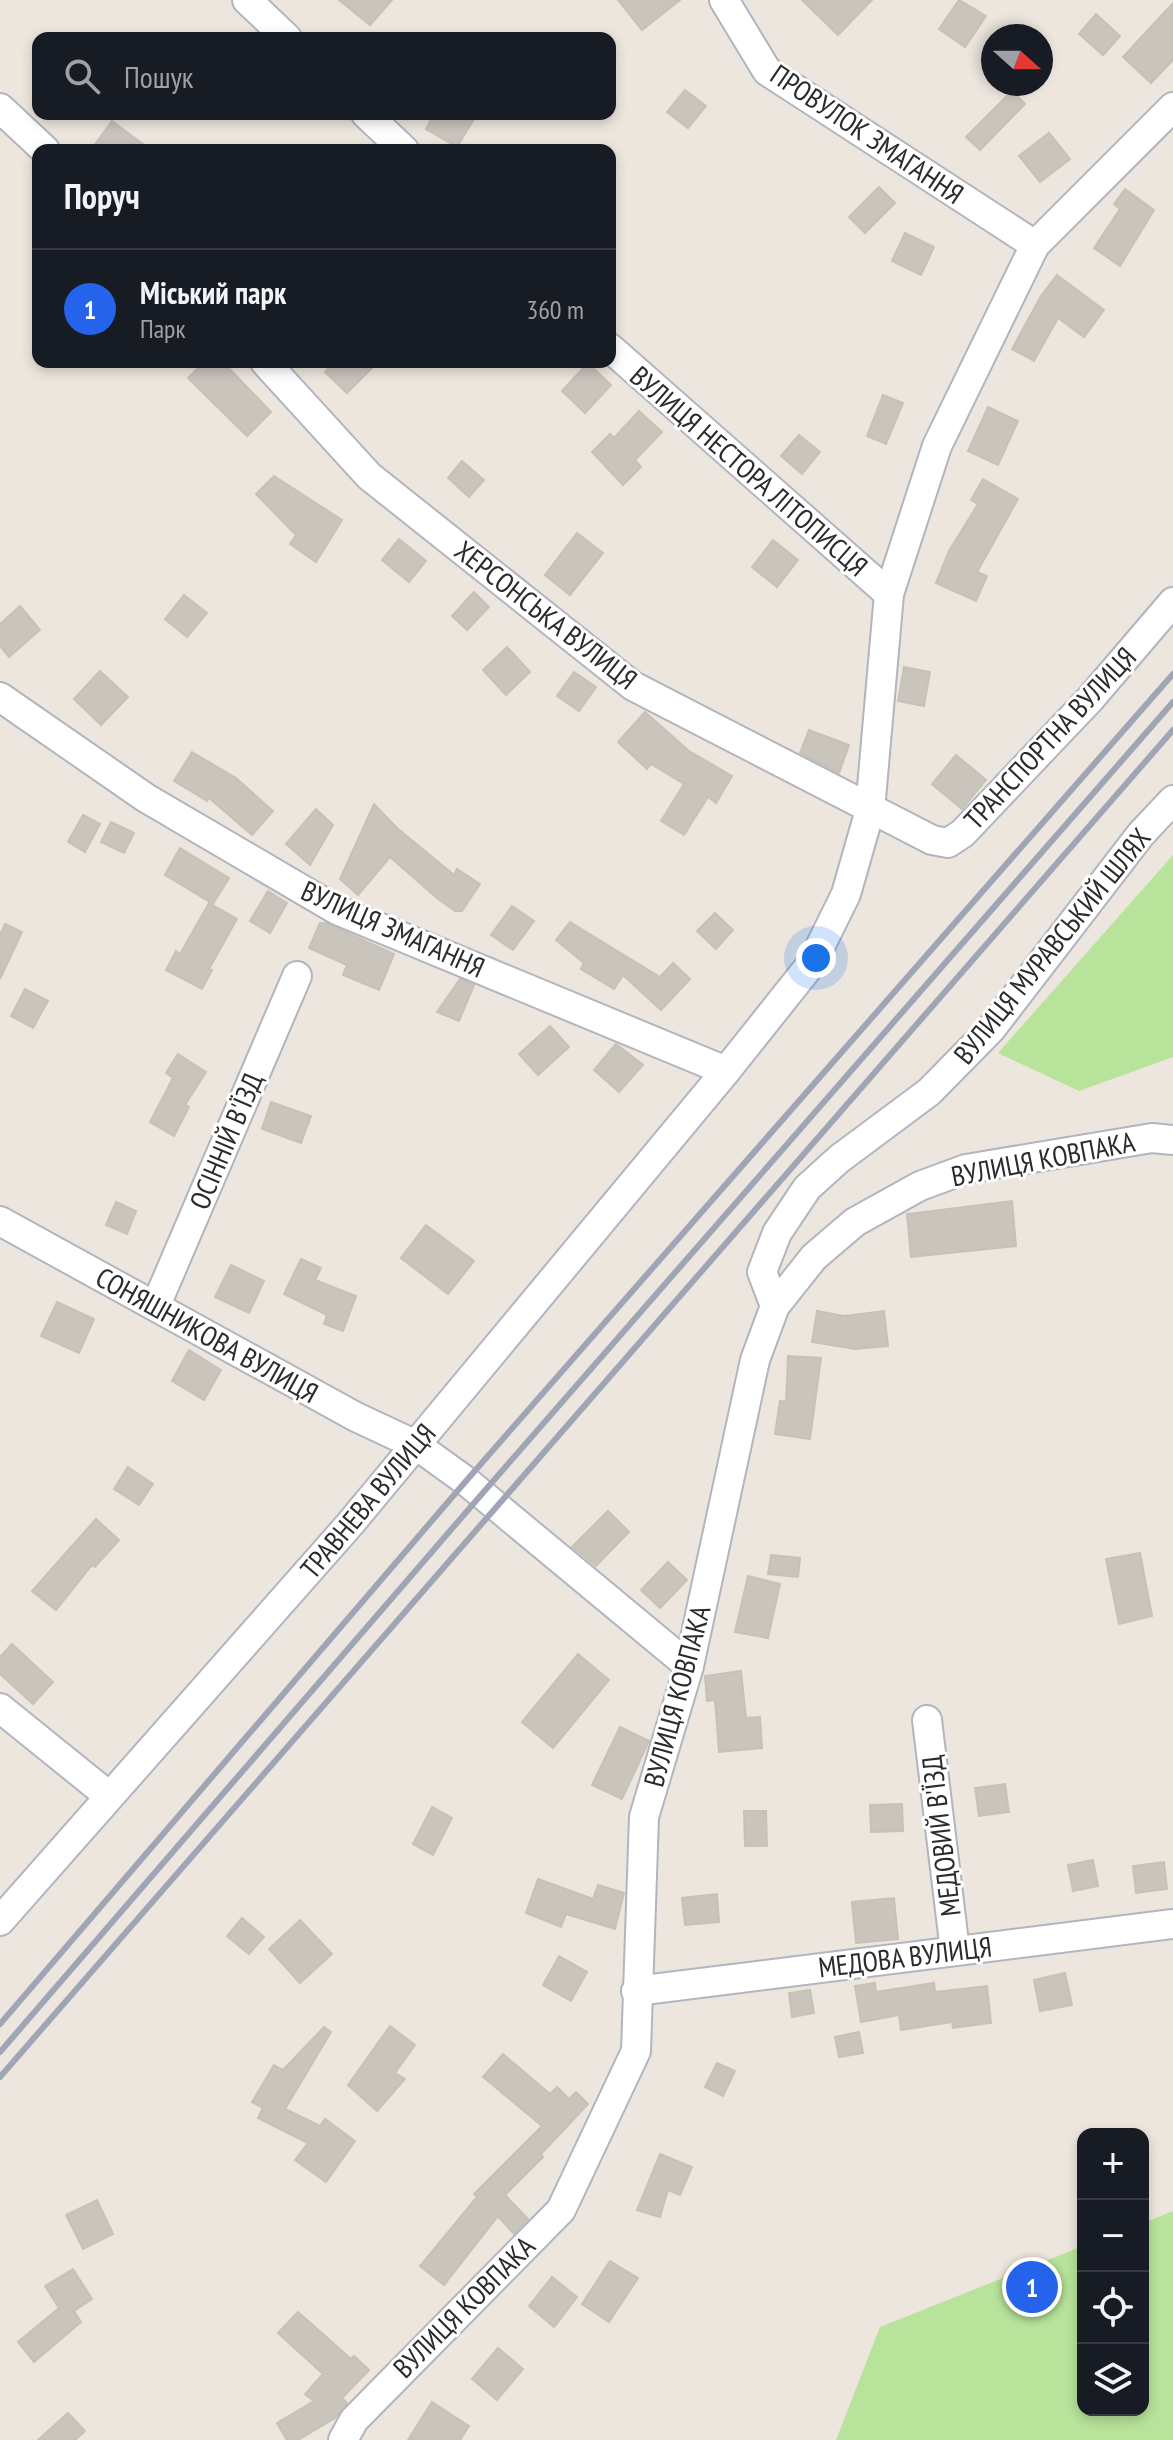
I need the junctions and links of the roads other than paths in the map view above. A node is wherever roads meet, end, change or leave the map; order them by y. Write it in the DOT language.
graph roads {
  1 [pos="247,0"];
  2 [pos="724,0"];
  3 [pos="281,32"];
  4 [pos="1173,107"];
  5 [pos="0,108"];
  6 [pos="372,120"];
  7 [pos="39,144"];
  8 [pos="398,144"];
  9 [pos="1035,245"];
  10 [pos="616,353"];
  11 [pos="270,368"];
  12 [pos="889,594"];
  13 [pos="1173,602"];
  14 [pos="0,697"];
  15 [pos="1173,800"];
  16 [pos="870,810"];
  17 [pos="297,976"];
  18 [pos="726,1071"];
  19 [pos="1173,1140"];
  20 [pos="0,1221"];
  21 [pos="156,1305"];
  22 [pos="775,1306"];
  23 [pos="416,1445"];
  24 [pos="689,1666"];
  25 [pos="0,1708"];
  26 [pos="927,1720"];
  27 [pos="109,1796"];
  28 [pos="0,1921"];
  29 [pos="1173,1924"];
  30 [pos="955,1951"];
  31 [pos="636,1991"];
  32 [pos="343,2440"];
  1 -- 3 [label="street"];
  2 -- 9 [label="street, ПРОВУЛОК ЗМАГАННЯ"];
  4 -- 9 [label="street, ТРАВНЕВА ВУЛИЦЯ"];
  5 -- 7 [label="street"];
  6 -- 8 [label="street"];
  9 -- 12 [label="street, ТРАВНЕВА ВУЛИЦЯ"];
  10 -- 12 [label="street, ВУЛИЦЯ НЕСТОРА ЛІТОПИСЦЯ"];
  11 -- 16 [label="street, ХЕРСОНСЬКА ВУЛИЦЯ"];
  12 -- 16 [label="street, ТРАВНЕВА ВУЛИЦЯ"];
  13 -- 16 [label="street, ТРАНСПОРТНА ВУЛИЦЯ"];
  14 -- 18 [label="street, ВУЛИЦЯ ЗМАГАННЯ"];
  15 -- 22 [label="street, ВУЛИЦЯ МУРАВСЬКИЙ ШЛЯХ"];
  16 -- 18 [label="street, ТРАВНЕВА ВУЛИЦЯ"];
  17 -- 21 [label="street, ОСІННІЙ В'ЇЗД"];
  18 -- 23 [label="street, ТРАВНЕВА ВУЛИЦЯ"];
  19 -- 22 [label="street, ВУЛИЦЯ КОВПАКА"];
  20 -- 21 [label="street, СОНЯШНИКОВА ВУЛИЦЯ"];
  21 -- 23 [label="street, СОНЯШНИКОВА ВУЛИЦЯ"];
  22 -- 24 [label="street, ВУЛИЦЯ КОВПАКА"];
  23 -- 24 [label="street, СОНЯШНИКОВА ВУЛИЦЯ"];
  23 -- 27 [label="street, ТРАВНЕВА ВУЛИЦЯ"];
  24 -- 31 [label="street, ВУЛИЦЯ КОВПАКА"];
  25 -- 27 [label="street"];
  26 -- 30 [label="street, МЕДОВИЙ В'ЇЗД"];
  27 -- 28 [label="street, ТРАВНЕВА ВУЛИЦЯ"];
  29 -- 30 [label="street, МЕДОВА ВУЛИЦЯ"];
  30 -- 31 [label="street, МЕДОВА ВУЛИЦЯ"];
  31 -- 32 [label="street, ВУЛИЦЯ КОВПАКА"];
}
